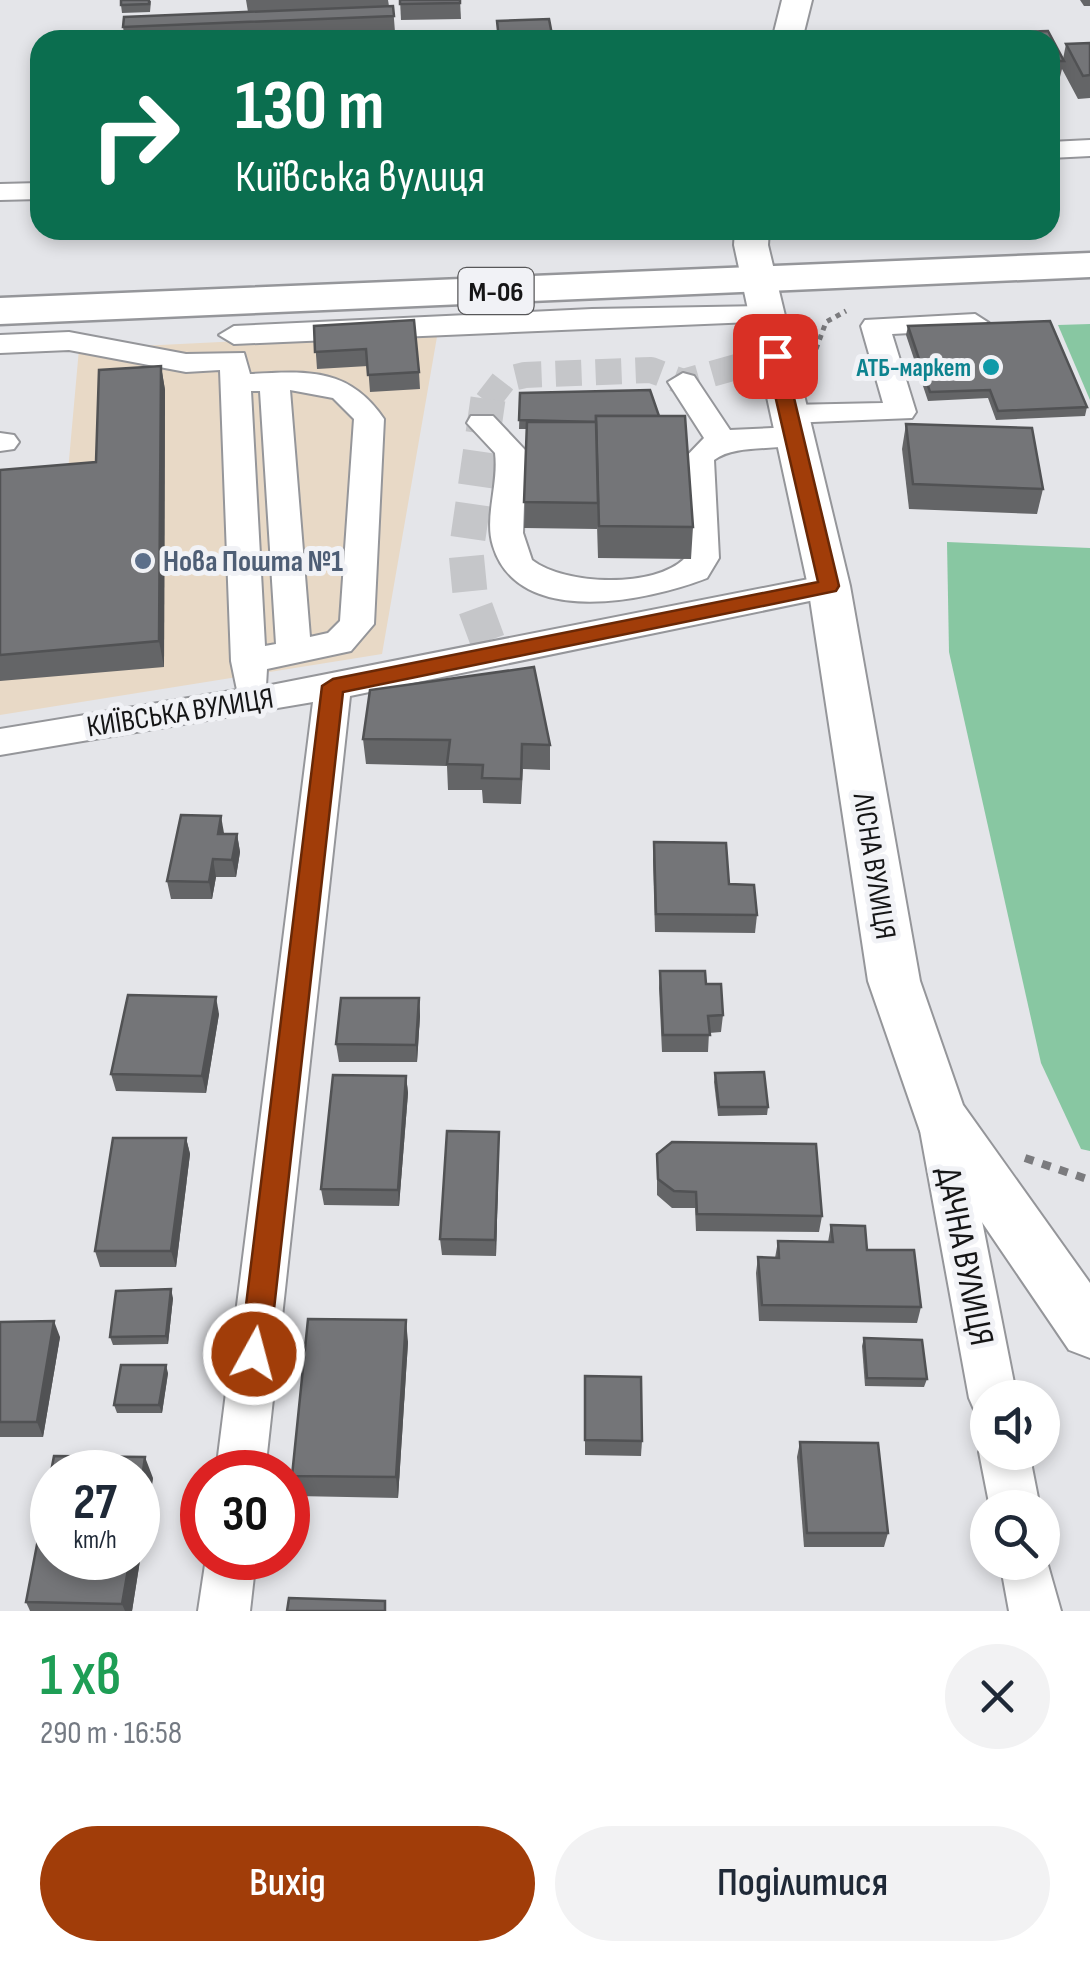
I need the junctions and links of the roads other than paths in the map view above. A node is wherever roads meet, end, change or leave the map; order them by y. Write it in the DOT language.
graph roads {
  1 [pos="798,0"];
  2 [pos="790,30"];
  3 [pos="1090,148"];
  4 [pos="1060,150"];
  5 [pos="30,190"];
  6 [pos="0,192"];
  7 [pos="1090,232"];
  8 [pos="1060,237"];
  9 [pos="1040,240"];
  10 [pos="1090,265"];
  11 [pos="0,277"];
  12 [pos="760,285"];
  13 [pos="0,311"];
  14 [pos="975,323"];
  15 [pos="0,344"];
  16 [pos="234,345"];
  17 [pos="683,382"];
  18 [pos="274,383"];
  19 [pos="482,422"];
  20 [pos="791,425"];
  21 [pos="721,440"];
  22 [pos="829,586"];
  23 [pos="294,653"];
  24 [pos="248,661"];
  25 [pos="333,686"];
  26 [pos="252,701"];
  27 [pos="0,742"];
  28 [pos="939,1114"];
  29 [pos="1090,1330"];
  30 [pos="991,1380"];
  31 [pos="243,1450"];
  32 [pos="228,1580"];
  33 [pos="1029,1580"];
  34 [pos="224,1611"];
  35 [pos="1035,1611"];
  1 -- 2 [label="main road"];
  3 -- 4 [label="street"];
  5 -- 6 [label="street"];
  7 -- 8 [label="highway, М-06"];
  9 -- 12 [label="highway, М-06"];
  10 -- 12 [label="highway, М-06"];
  11 -- 12 [label="highway, М-06"];
  12 -- 16 [label="highway, М-06"];
  12 -- 20 [label="main road, ЛІСНА ВУЛИЦЯ"];
  13 -- 16 [label="highway, М-06"];
  14 -- 20 [label="street"];
  15 -- 16 [label="street"];
  16 -- 18 [label="street"];
  16 -- 24 [label="street"];
  17 -- 21 [label="street"];
  18 -- 23 [label="street"];
  18 -- 23 [label="street"];
  19 -- 21 [label="street"];
  20 -- 21 [label="street"];
  20 -- 22 [label="main road, ЛІСНА ВУЛИЦЯ"];
  22 -- 25 [label="street, КИЇВСЬКА ВУЛИЦЯ"];
  22 -- 28 [label="main road, ЛІСНА ВУЛИЦЯ"];
  23 -- 24 [label="street"];
  24 -- 26 [label="street"];
  25 -- 26 [label="street, КИЇВСЬКА ВУЛИЦЯ"];
  25 -- 31 [label="street"];
  26 -- 27 [label="street, КИЇВСЬКА ВУЛИЦЯ"];
  28 -- 29 [label="main road, ЛІСНА ВУЛИЦЯ"];
  28 -- 30 [label="street, ДАЧНА ВУЛИЦЯ"];
  32 -- 34 [label="street"];
  33 -- 35 [label="street"];
}
